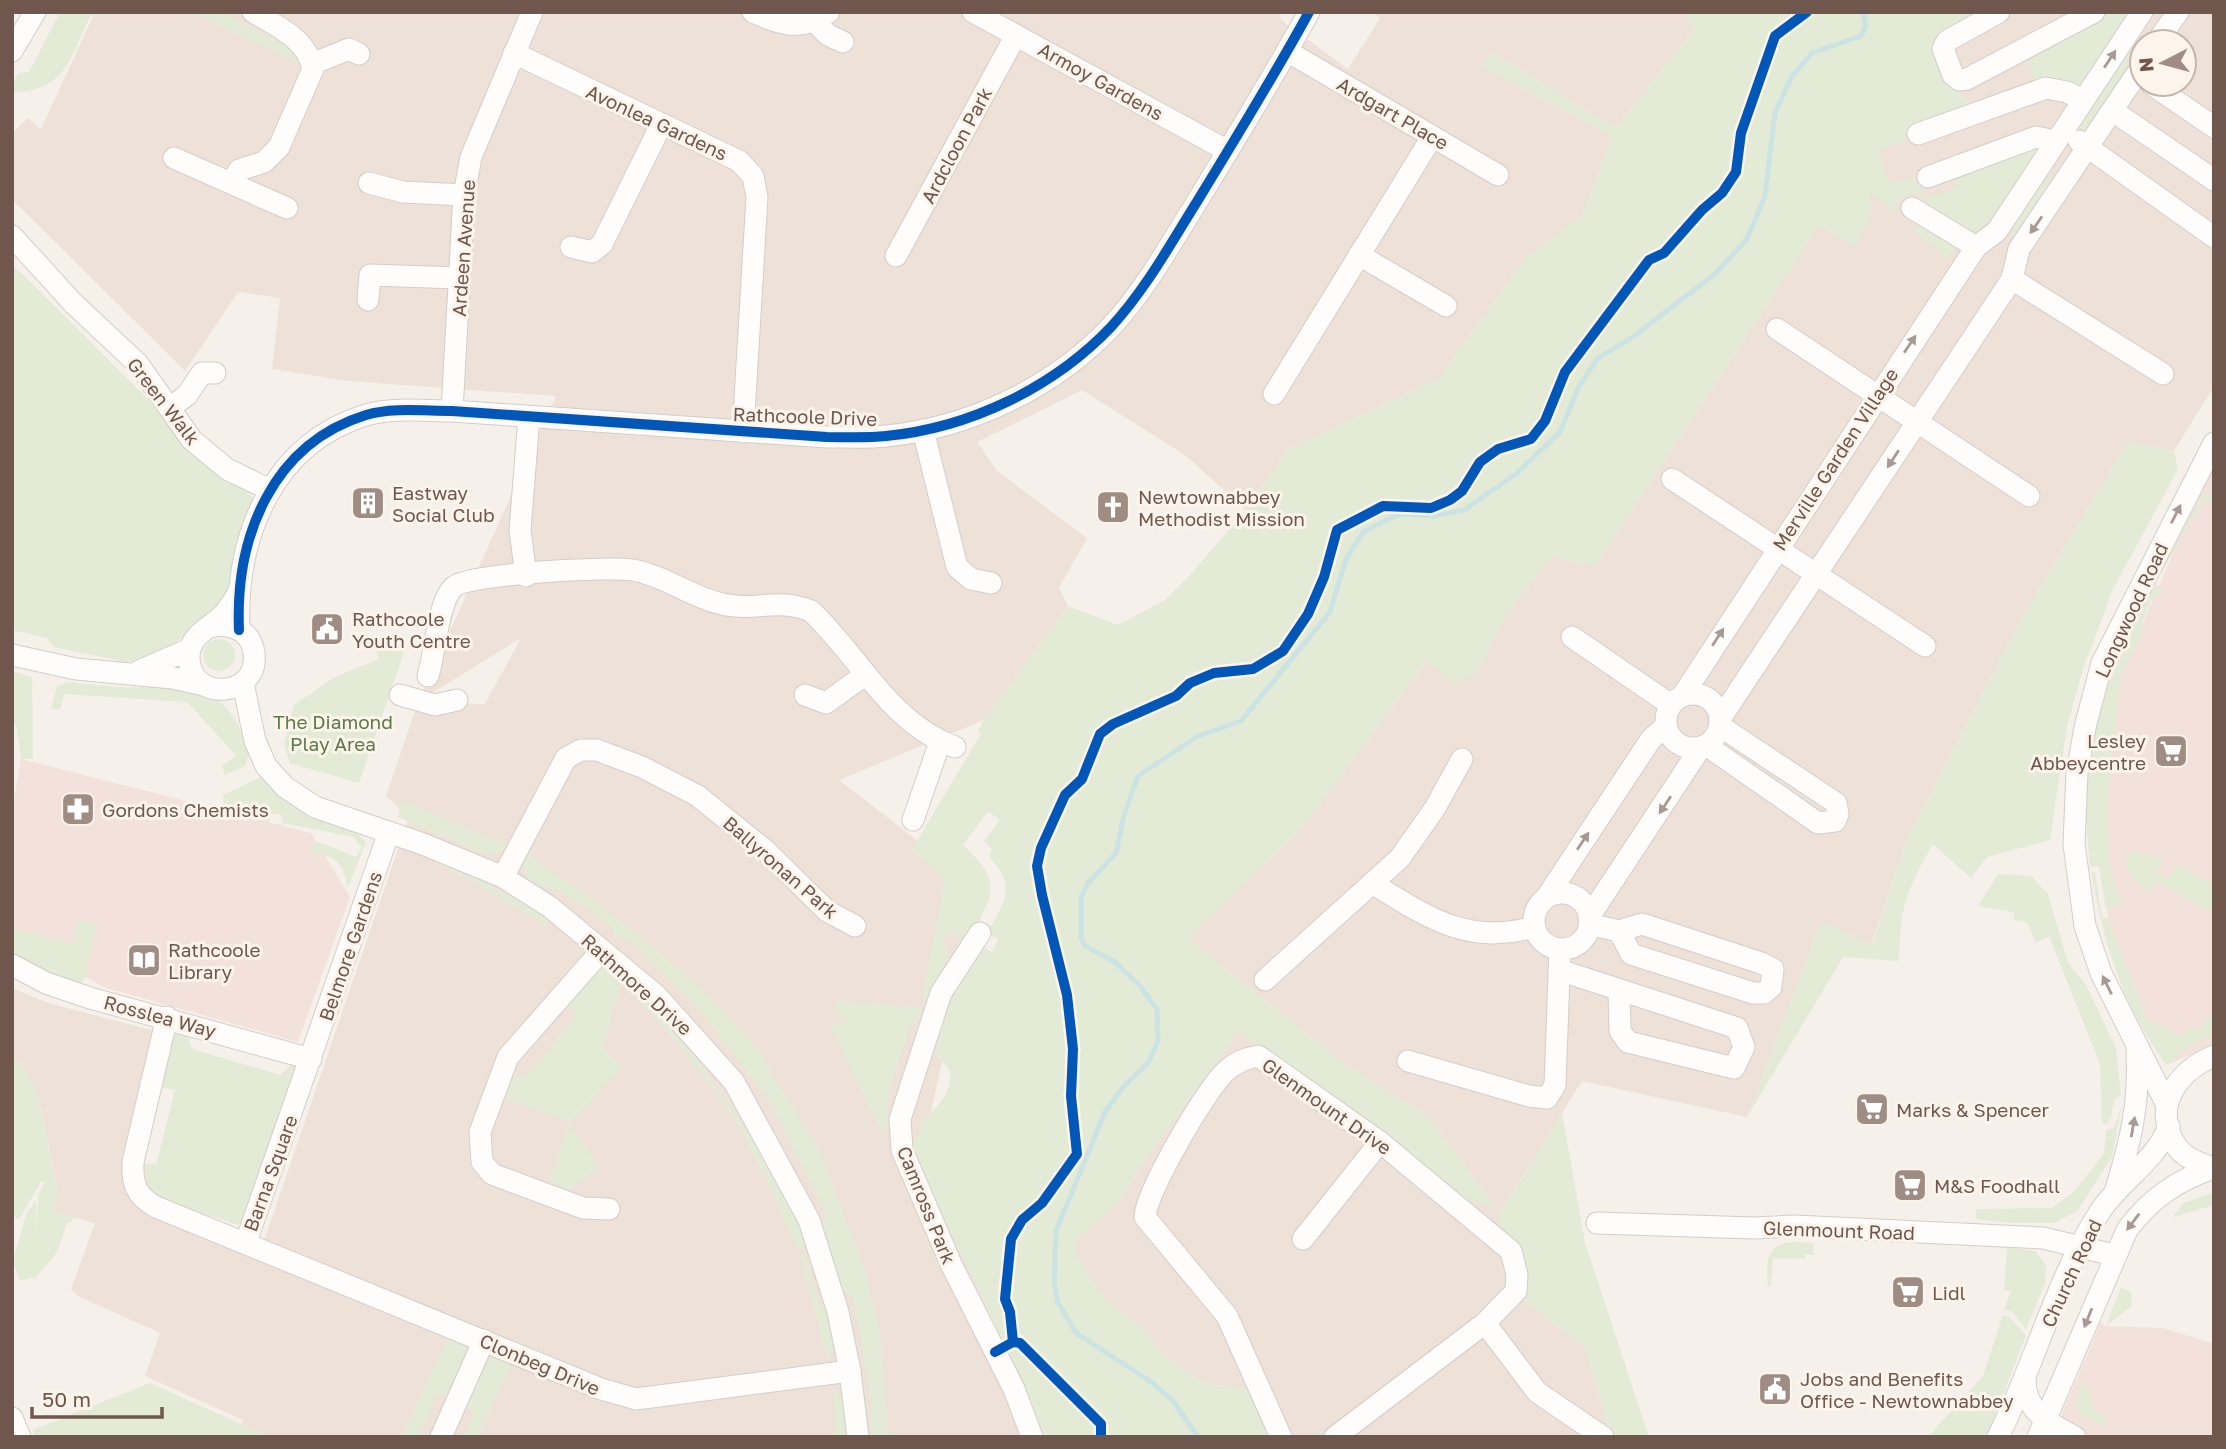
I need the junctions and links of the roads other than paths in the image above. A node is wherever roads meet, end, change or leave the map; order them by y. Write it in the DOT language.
graph roads {
  1 [pos="35,12"];
  2 [pos="253,12"];
  3 [pos="532,12"];
  4 [pos="753,12"];
  5 [pos="972,12"];
  6 [pos="1308,12"];
  7 [pos="1999,12"];
  8 [pos="2095,12"];
  9 [pos="822,17"];
  10 [pos="1016,34"];
  11 [pos="843,42"];
  12 [pos="2128,48"];
  13 [pos="12,51"];
  14 [pos="1287,51"];
  15 [pos="514,53"];
  16 [pos="359,54"];
  17 [pos="312,64"];
  18 [pos="2128,93"];
  19 [pos="2174,98"];
  20 [pos="2083,100"];
  21 [pos="2113,111"];
  22 [pos="661,125"];
  23 [pos="2214,127"];
  24 [pos="1919,134"];
  25 [pos="2059,136"];
  26 [pos="1432,137"];
  27 [pos="2089,148"];
  28 [pos="1228,151"];
  29 [pos="174,158"];
  30 [pos="2041,162"];
  31 [pos="1498,175"];
  32 [pos="1928,177"];
  33 [pos="2214,180"];
  34 [pos="2066,182"];
  35 [pos="232,183"];
  36 [pos="369,183"];
  37 [pos="464,195"];
  38 [pos="287,208"];
  39 [pos="1912,208"];
  40 [pos="1997,230"];
  41 [pos="12,236"];
  42 [pos="2214,237"];
  43 [pos="571,247"];
  44 [pos="1976,247"];
  45 [pos="2019,249"];
  46 [pos="896,256"];
  47 [pos="1359,256"];
  48 [pos="460,278"];
  49 [pos="2012,279"];
  50 [pos="368,300"];
  51 [pos="1446,306"];
  52 [pos="1777,328"];
  53 [pos="203,371"];
  54 [pos="2163,374"];
  55 [pos="1274,394"];
  56 [pos="1876,394"];
  57 [pos="170,408"];
  58 [pos="452,411"];
  59 [pos="529,417"];
  60 [pos="1918,422"];
  61 [pos="923,430"];
  62 [pos="743,432"];
  63 [pos="2214,443"];
  64 [pos="1672,479"];
  65 [pos="268,489"];
  66 [pos="2029,496"];
  67 [pos="1778,547"];
  68 [pos="1817,575"];
  69 [pos="526,576"];
  70 [pos="991,583"];
  71 [pos="240,591"];
  72 [pos="210,627"];
  73 [pos="239,630"];
  74 [pos="1572,637"];
  75 [pos="1925,646"];
  76 [pos="190,649"];
  77 [pos="12,655"];
  78 [pos="866,674"];
  79 [pos="123,675"];
  80 [pos="428,676"];
  81 [pos="243,683"];
  82 [pos="209,687"];
  83 [pos="400,695"];
  84 [pos="805,695"];
  85 [pos="457,700"];
  86 [pos="1677,700"];
  87 [pos="1720,723"];
  88 [pos="1665,726"];
  89 [pos="251,729"];
  90 [pos="1704,746"];
  91 [pos="1462,759"];
  92 [pos="913,820"];
  93 [pos="389,832"];
  94 [pos="503,877"];
  95 [pos="1372,883"];
  96 [pos="1546,898"];
  97 [pos="1589,920"];
  98 [pos="855,926"];
  99 [pos="1534,927"];
  100 [pos="1619,931"];
  101 [pos="980,933"];
  102 [pos="1560,949"];
  103 [pos="602,950"];
  104 [pos="12,965"];
  105 [pos="1559,970"];
  106 [pos="1265,980"];
  107 [pos="1619,991"];
  108 [pos="167,1017"];
  109 [pos="2136,1046"];
  110 [pos="2214,1056"];
  111 [pos="310,1059"];
  112 [pos="1408,1062"];
  113 [pos="2167,1104"];
  114 [pos="2169,1126"];
  115 [pos="1380,1142"];
  116 [pos="2213,1168"];
  117 [pos="2115,1193"];
  118 [pos="609,1209"];
  119 [pos="1597,1223"];
  120 [pos="1303,1239"];
  121 [pos="246,1242"];
  122 [pos="2080,1248"];
  123 [pos="2113,1255"];
  124 [pos="1485,1323"];
  125 [pos="484,1340"];
  126 [pos="850,1371"];
  127 [pos="2025,1375"];
  128 [pos="12,1418"];
  129 [pos="2040,1424"];
  130 [pos="20,1437"];
  131 [pos="441,1437"];
  132 [pos="858,1437"];
  133 [pos="1032,1437"];
  134 [pos="1281,1437"];
  135 [pos="1335,1437"];
  136 [pos="1603,1437"];
  137 [pos="1998,1437"];
  138 [pos="2011,1437"];
  139 [pos="2074,1437"];
  1 -- 13 [label="street"];
  2 -- 17 [label="street"];
  3 -- 15 [label="street, Ardeen Avenue"];
  4 -- 9 [label="street"];
  5 -- 10 [label="street, Armoy Gardens"];
  6 -- 14 [label="street, Rathcoole Drive"];
  7 -- 8 [label="street"];
  9 -- 11 [label="street"];
  10 -- 28 [label="street, Armoy Gardens"];
  10 -- 46 [label="street, Ardcloon Park"];
  20 -- 12 [label="street, Merville Garden Village, one-way"];
  14 -- 26 [label="street, Ardgart Place"];
  14 -- 28 [label="street, Rathcoole Drive"];
  15 -- 22 [label="street, Avonlea Gardens"];
  15 -- 37 [label="street, Ardeen Avenue"];
  16 -- 17 [label="street"];
  17 -- 35 [label="street"];
  18 -- 21 [label="street"];
  19 -- 23 [label="street"];
  20 -- 24 [label="street"];
  20 -- 25 [label="street, Merville Garden Village"];
  21 -- 27 [label="street"];
  21 -- 33 [label="street"];
  22 -- 43 [label="street"];
  22 -- 62 [label="street, Avonlea Gardens"];
  25 -- 27 [label="street"];
  25 -- 30 [label="street, Merville Garden Village"];
  25 -- 32 [label="street"];
  26 -- 31 [label="street, Ardgart Place"];
  26 -- 47 [label="street"];
  27 -- 34 [label="street"];
  27 -- 42 [label="street"];
  28 -- 61 [label="street, Rathcoole Drive"];
  29 -- 35 [label="street"];
  30 -- 34 [label="street"];
  30 -- 40 [label="street, Merville Garden Village"];
  34 -- 45 [label="street, one-way"];
  35 -- 38 [label="street"];
  36 -- 37 [label="street"];
  37 -- 48 [label="street, Ardeen Avenue"];
  39 -- 44 [label="street"];
  40 -- 44 [label="street, Merville Garden Village"];
  40 -- 45 [label="street"];
  41 -- 57 [label="street, Green Walk"];
  56 -- 44 [label="street, Merville Garden Village, one-way"];
  45 -- 49 [label="street"];
  47 -- 51 [label="street"];
  47 -- 55 [label="street"];
  48 -- 50 [label="street"];
  48 -- 58 [label="street, Ardeen Avenue"];
  49 -- 54 [label="street"];
  49 -- 60 [label="street"];
  52 -- 56 [label="street"];
  53 -- 57 [label="street"];
  56 -- 60 [label="street"];
  56 -- 67 [label="street, Merville Garden Village"];
  57 -- 65 [label="street, Green Walk"];
  58 -- 59 [label="street, Rathcoole Drive"];
  58 -- 65 [label="street, Rathcoole Drive"];
  59 -- 62 [label="street, Rathcoole Drive"];
  59 -- 69 [label="street"];
  60 -- 66 [label="street"];
  60 -- 68 [label="street, one-way"];
  61 -- 62 [label="street, Rathcoole Drive"];
  61 -- 70 [label="street"];
  109 -- 63 [label="street, Longwood Road, one-way"];
  64 -- 67 [label="street"];
  65 -- 71 [label="street, Rathcoole Drive"];
  67 -- 68 [label="street"];
  86 -- 67 [label="street, Merville Garden Village, one-way"];
  68 -- 75 [label="street"];
  68 -- 87 [label="street"];
  69 -- 78 [label="street"];
  69 -- 80 [label="street"];
  71 -- 72 [label="street, Rathcoole Drive"];
  71 -- 73 [label="street, Rathcoole Drive"];
  72 -- 73 [label="street"];
  72 -- 76 [label="street"];
  73 -- 81 [label="street"];
  74 -- 86 [label="street"];
  76 -- 79 [label="street"];
  76 -- 82 [label="street"];
  77 -- 79 [label="street"];
  78 -- 84 [label="street"];
  78 -- 92 [label="street"];
  79 -- 82 [label="street"];
  81 -- 82 [label="street"];
  81 -- 89 [label="street, Rathmore Drive"];
  82 -- 89 [label="street, Rathmore Drive"];
  83 -- 85 [label="street"];
  86 -- 87 [label="street"];
  86 -- 88 [label="street"];
  87 -- 90 [label="street"];
  87 -- 90 [label="street"];
  88 -- 90 [label="street"];
  96 -- 88 [label="street, one-way"];
  89 -- 93 [label="street, Rathmore Drive"];
  90 -- 97 [label="street, one-way"];
  91 -- 95 [label="street"];
  93 -- 94 [label="street, Rathmore Drive"];
  93 -- 111 [label="street, Belmore Gardens"];
  94 -- 98 [label="street, Ballyronan Park"];
  94 -- 103 [label="street, Rathmore Drive"];
  95 -- 99 [label="street"];
  95 -- 106 [label="street"];
  96 -- 97 [label="street"];
  96 -- 99 [label="street"];
  97 -- 100 [label="street"];
  97 -- 102 [label="street"];
  99 -- 102 [label="street"];
  100 -- 100 [label="street"];
  101 -- 133 [label="street, Camross Park"];
  102 -- 105 [label="street"];
  103 -- 118 [label="street"];
  103 -- 126 [label="street, Rathmore Drive"];
  104 -- 108 [label="street, Rosslea Way"];
  105 -- 107 [label="street"];
  105 -- 112 [label="street"];
  107 -- 107 [label="street"];
  108 -- 111 [label="street, Rosslea Way"];
  108 -- 121 [label="street, Barna Square"];
  109 -- 113 [label="street, Longwood Road"];
  117 -- 109 [label="street, one-way"];
  110 -- 113 [label="street"];
  111 -- 121 [label="street, Barna Square"];
  113 -- 114 [label="street"];
  114 -- 116 [label="street"];
  114 -- 117 [label="street, Church Road"];
  115 -- 120 [label="street"];
  115 -- 124 [label="street, Glenmount Drive"];
  115 -- 134 [label="street, Glenmount Drive"];
  116 -- 123 [label="street, Church Road, one-way"];
  117 -- 122 [label="street, Church Road"];
  119 -- 122 [label="street, Glenmount Road"];
  121 -- 125 [label="street, Clonbeg Drive"];
  122 -- 123 [label="street, Glenmount Road"];
  122 -- 127 [label="street, Church Road"];
  123 -- 129 [label="street, Church Road, one-way"];
  124 -- 135 [label="street, Glenmount Drive"];
  124 -- 136 [label="street"];
  125 -- 126 [label="street, Clonbeg Drive"];
  125 -- 131 [label="street"];
  126 -- 132 [label="street, Rathmore Drive"];
  127 -- 129 [label="street"];
  127 -- 137 [label="street, Church Road"];
  128 -- 130 [label="street"];
  129 -- 138 [label="street"];
  129 -- 139 [label="street"];
}
